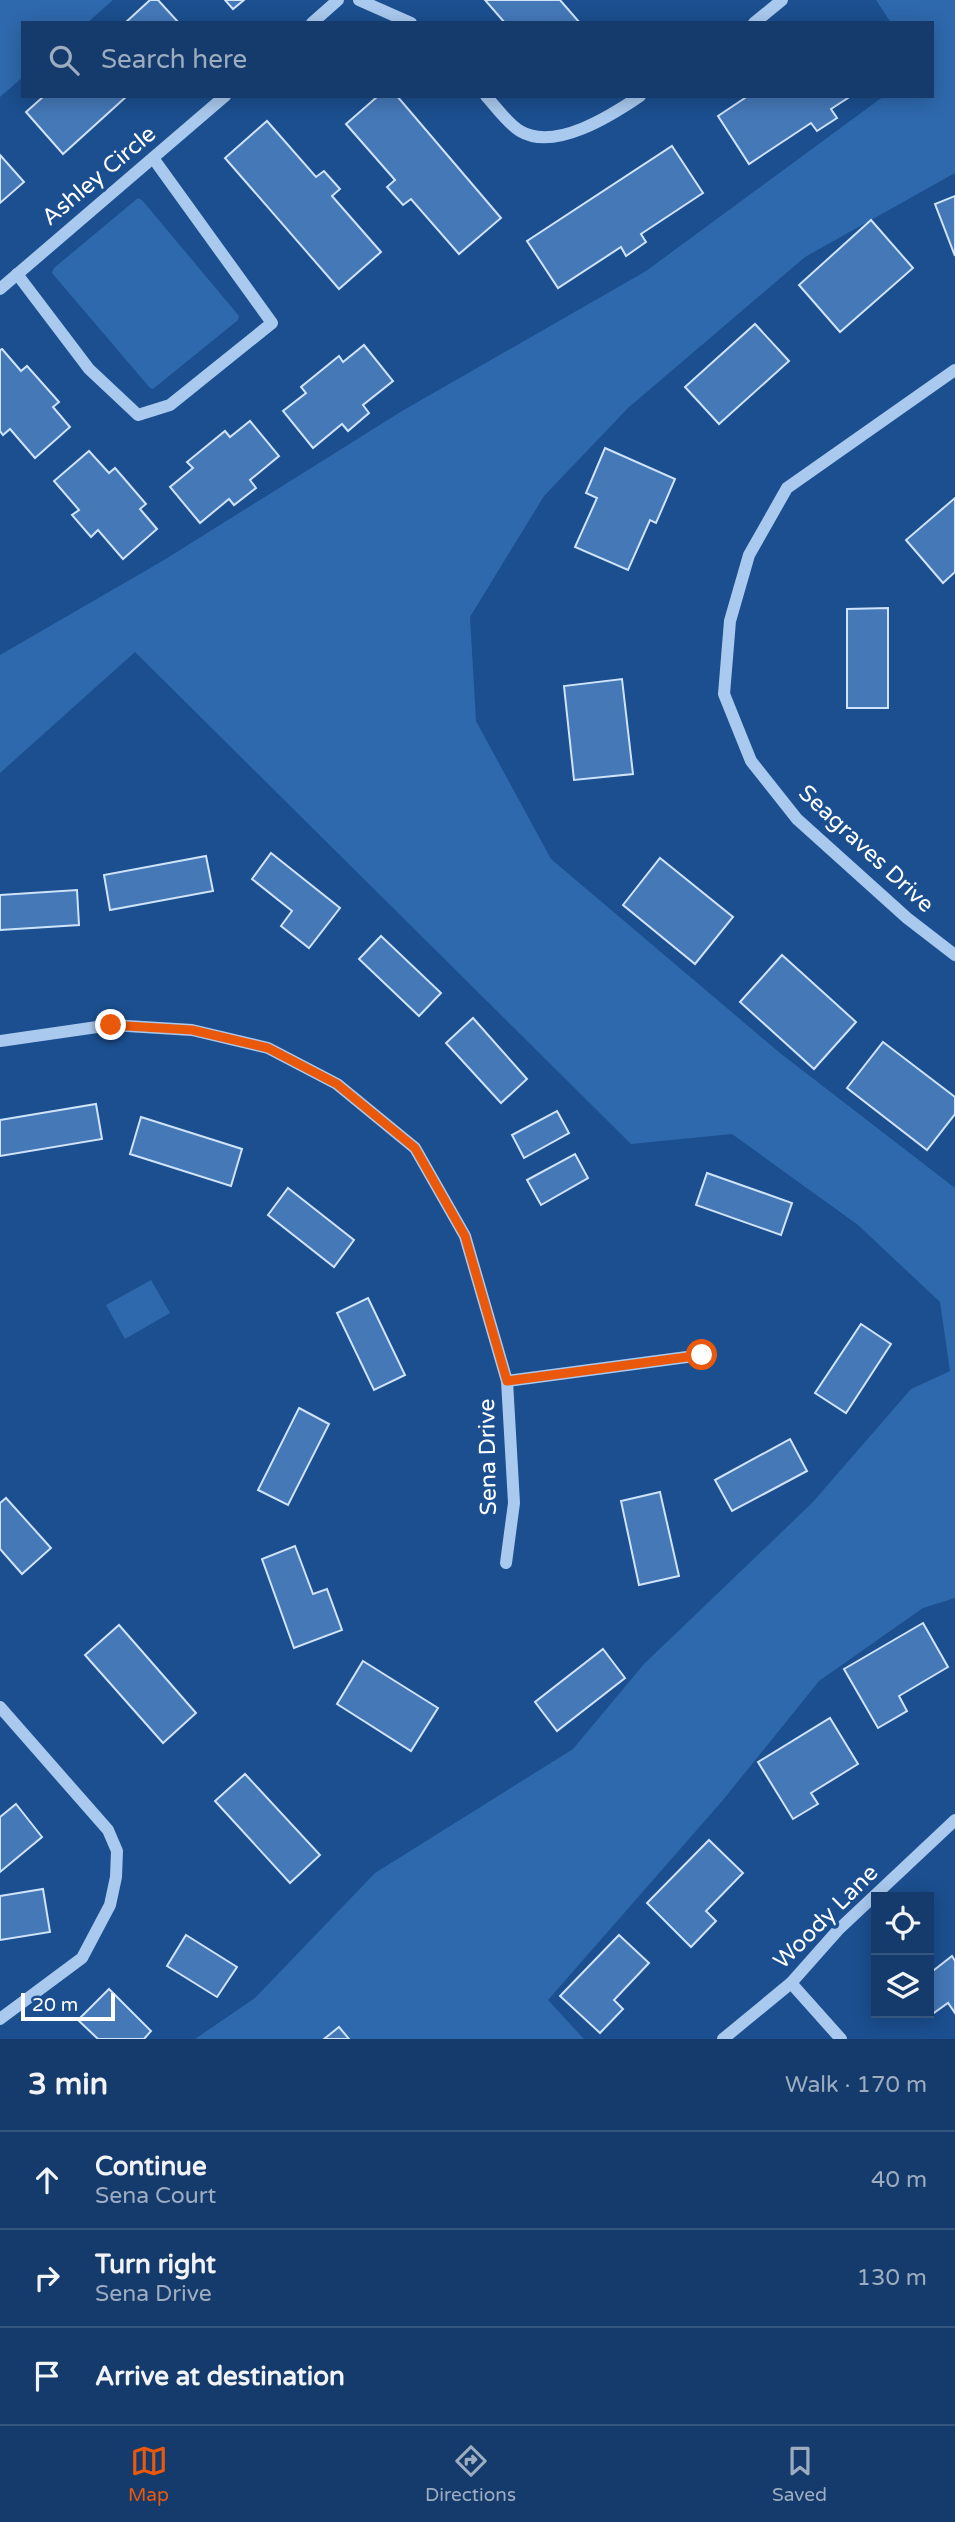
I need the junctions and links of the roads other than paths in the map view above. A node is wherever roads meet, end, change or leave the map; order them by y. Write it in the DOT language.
graph roads {
  1 [pos="338,0"];
  2 [pos="359,0"];
  3 [pos="782,0"];
  4 [pos="314,21"];
  5 [pos="406,21"];
  6 [pos="756,21"];
  7 [pos="223,98"];
  8 [pos="488,98"];
  9 [pos="637,98"];
  10 [pos="153,158"];
  11 [pos="17,274"];
  12 [pos="0,289"];
  13 [pos="955,370"];
  14 [pos="955,955"];
  15 [pos="0,1041"];
  16 [pos="702,1355"];
  17 [pos="507,1381"];
  18 [pos="506,1563"];
  19 [pos="0,1707"];
  20 [pos="955,1820"];
  21 [pos="792,1983"];
  22 [pos="0,2019"];
  23 [pos="723,2039"];
  24 [pos="841,2039"];
  1 -- 4 [label="street"];
  2 -- 5 [label="street"];
  3 -- 6 [label="street"];
  7 -- 10 [label="street, Ashley Circle"];
  8 -- 9 [label="street"];
  10 -- 11 [label="street, Ashley Circle"];
  10 -- 11 [label="street"];
  11 -- 12 [label="street, Ashley Circle"];
  13 -- 14 [label="street, Seagraves Drive"];
  15 -- 17 [label="street, Sena Drive"];
  16 -- 17 [label="street"];
  17 -- 18 [label="street, Sena Drive"];
  19 -- 22 [label="street"];
  20 -- 21 [label="street, Woody Lane"];
  21 -- 23 [label="street, Woody Lane"];
  21 -- 24 [label="street"];
}
